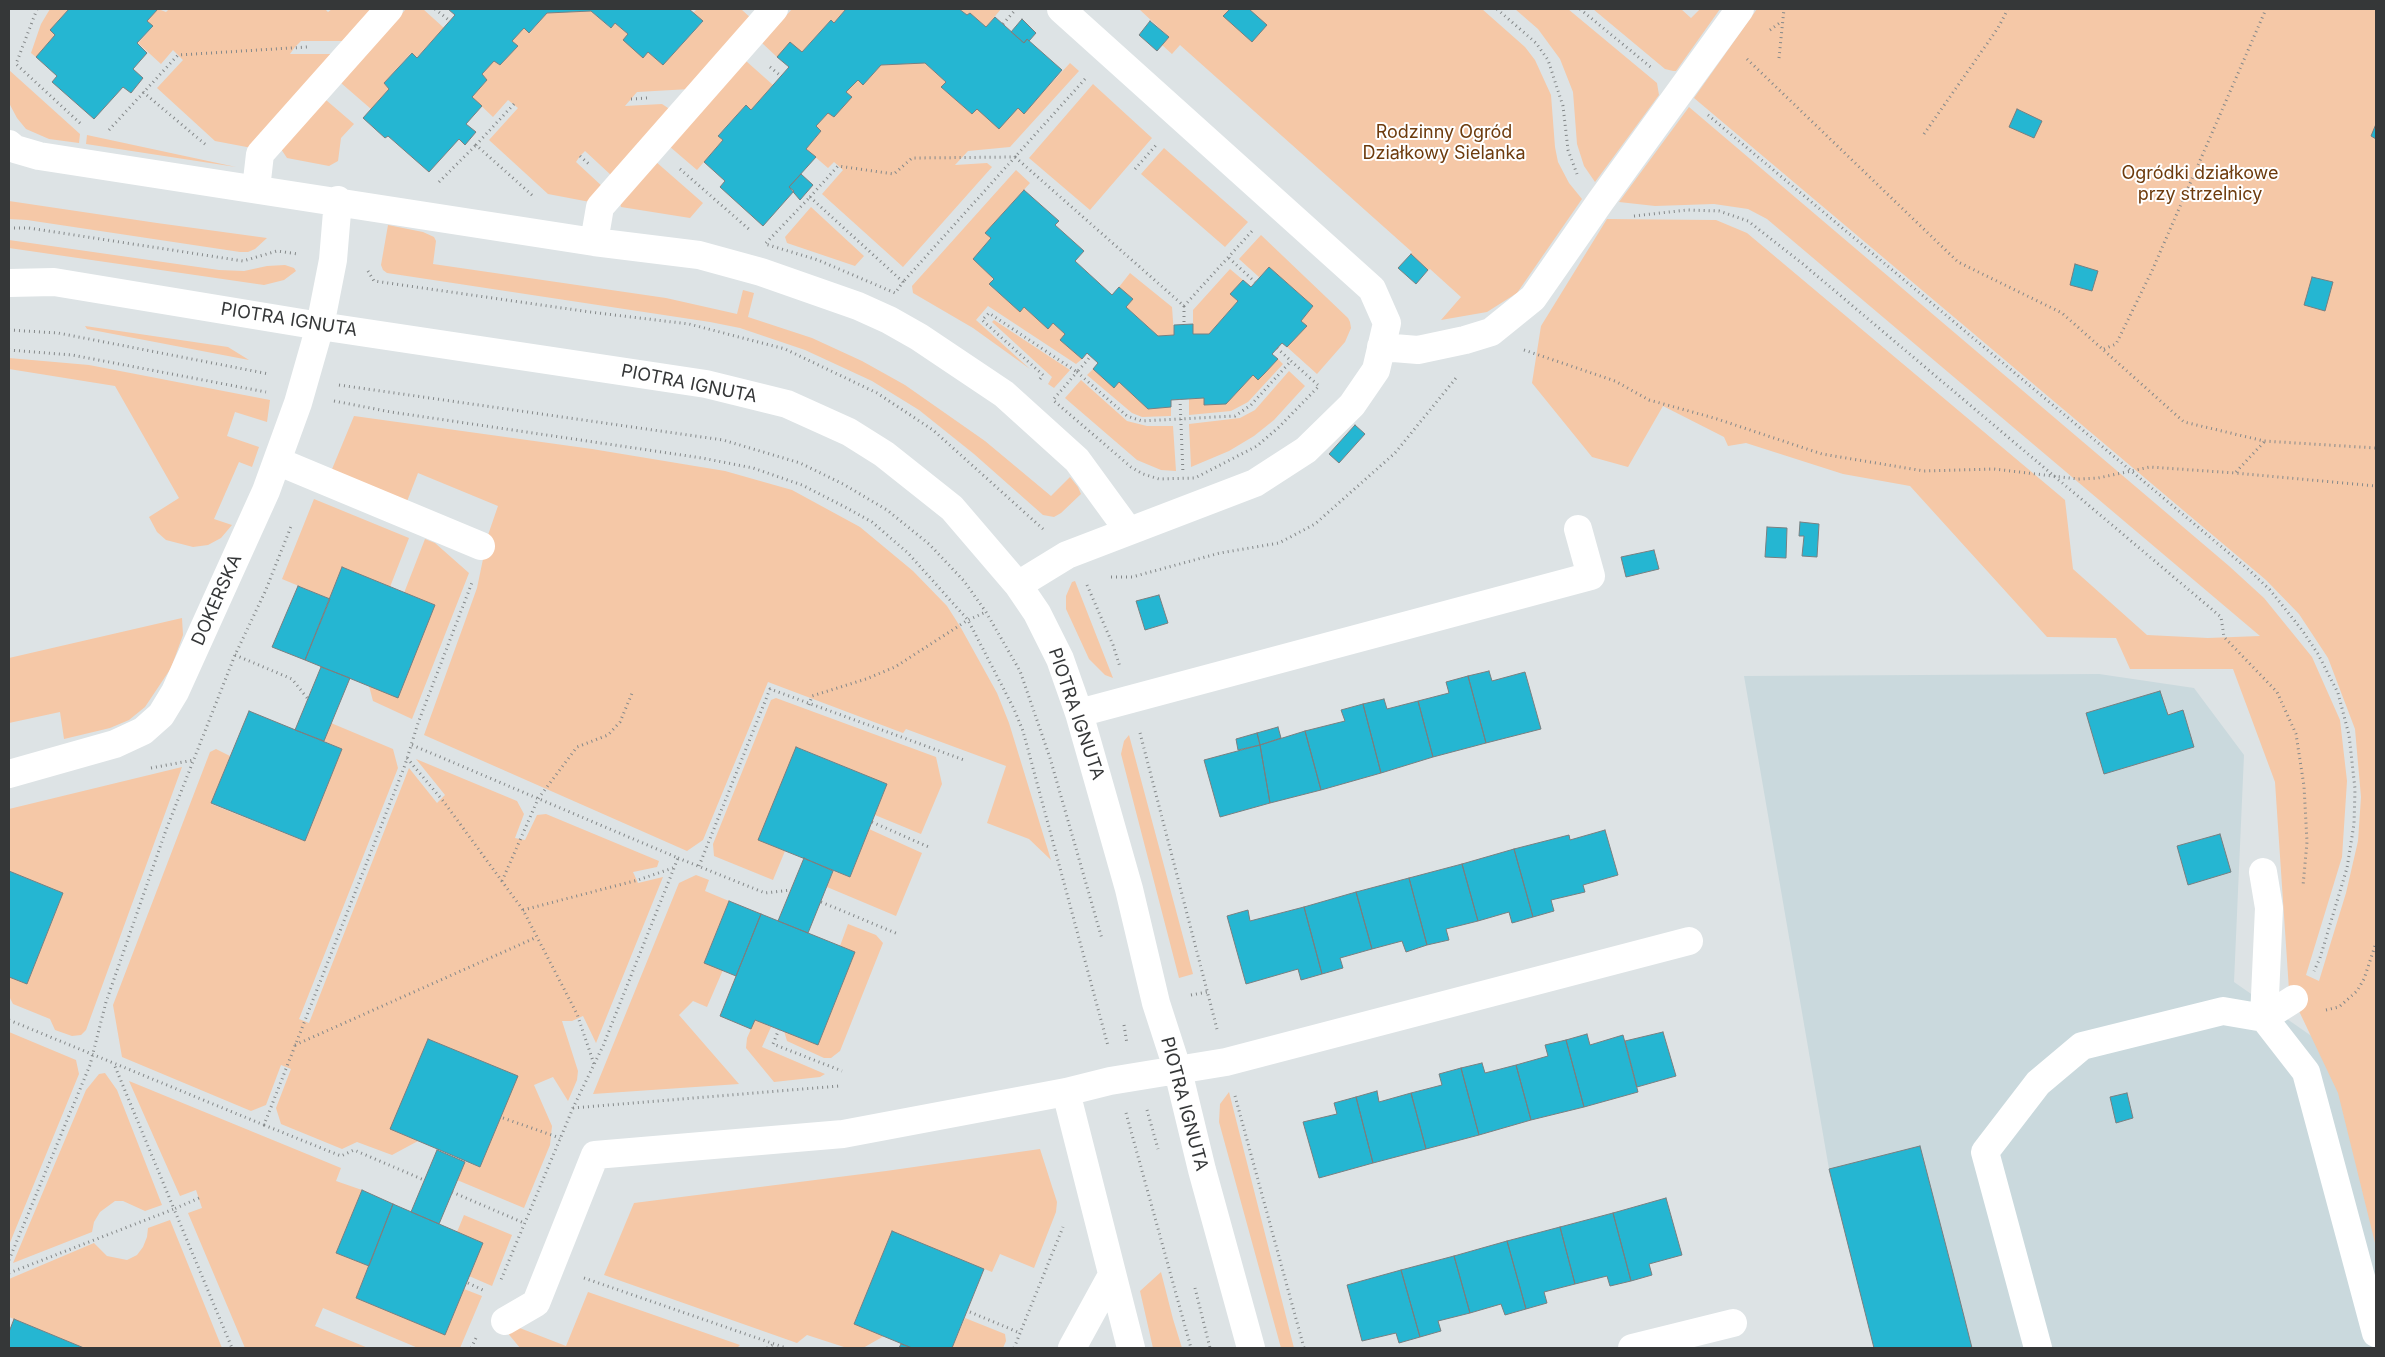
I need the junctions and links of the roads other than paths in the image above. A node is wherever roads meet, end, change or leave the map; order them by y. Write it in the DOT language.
graph roads {
  1 [pos="389,9"];
  2 [pos="1061,9"];
  3 [pos="1740,9"];
  4 [pos="766,12"];
  5 [pos="9,144"];
  6 [pos="256,189"];
  7 [pos="338,200"];
  8 [pos="594,242"];
  9 [pos="9,283"];
  10 [pos="320,326"];
  11 [pos="1381,347"];
  12 [pos="277,461"];
  13 [pos="1578,529"];
  14 [pos="1128,530"];
  15 [pos="481,546"];
  16 [pos="1018,585"];
  17 [pos="1080,713"];
  18 [pos="9,774"];
  19 [pos="2263,872"];
  20 [pos="1689,941"];
  21 [pos="2294,999"];
  22 [pos="2264,1018"];
  23 [pos="1178,1071"];
  24 [pos="1066,1092"];
  25 [pos="1112,1275"];
  26 [pos="505,1321"];
  27 [pos="1733,1323"];
  28 [pos="2376,1333"];
  29 [pos="1072,1348"];
  30 [pos="1130,1348"];
  31 [pos="1251,1348"];
  32 [pos="1632,1348"];
  33 [pos="2038,1348"];
  1 -- 6 [label="street"];
  2 -- 11 [label="street"];
  3 -- 11 [label="street"];
  4 -- 8 [label="street"];
  5 -- 6 [label="street"];
  6 -- 7 [label="street"];
  7 -- 8 [label="street"];
  7 -- 10 [label="street, DOKERSKA"];
  8 -- 14 [label="street"];
  9 -- 10 [label="street, PIOTRA IGNUTA"];
  10 -- 12 [label="street, DOKERSKA"];
  10 -- 16 [label="street, PIOTRA IGNUTA"];
  11 -- 14 [label="street"];
  12 -- 15 [label="street"];
  12 -- 18 [label="street, DOKERSKA"];
  13 -- 17 [label="street"];
  14 -- 16 [label="street"];
  16 -- 17 [label="street, PIOTRA IGNUTA"];
  17 -- 23 [label="street, PIOTRA IGNUTA"];
  19 -- 22 [label="street"];
  20 -- 23 [label="street"];
  21 -- 22 [label="street"];
  22 -- 28 [label="street"];
  22 -- 33 [label="street"];
  23 -- 24 [label="street"];
  23 -- 31 [label="street, PIOTRA IGNUTA"];
  24 -- 25 [label="street"];
  24 -- 26 [label="street"];
  25 -- 29 [label="street"];
  25 -- 30 [label="street"];
  27 -- 32 [label="street"];
}
